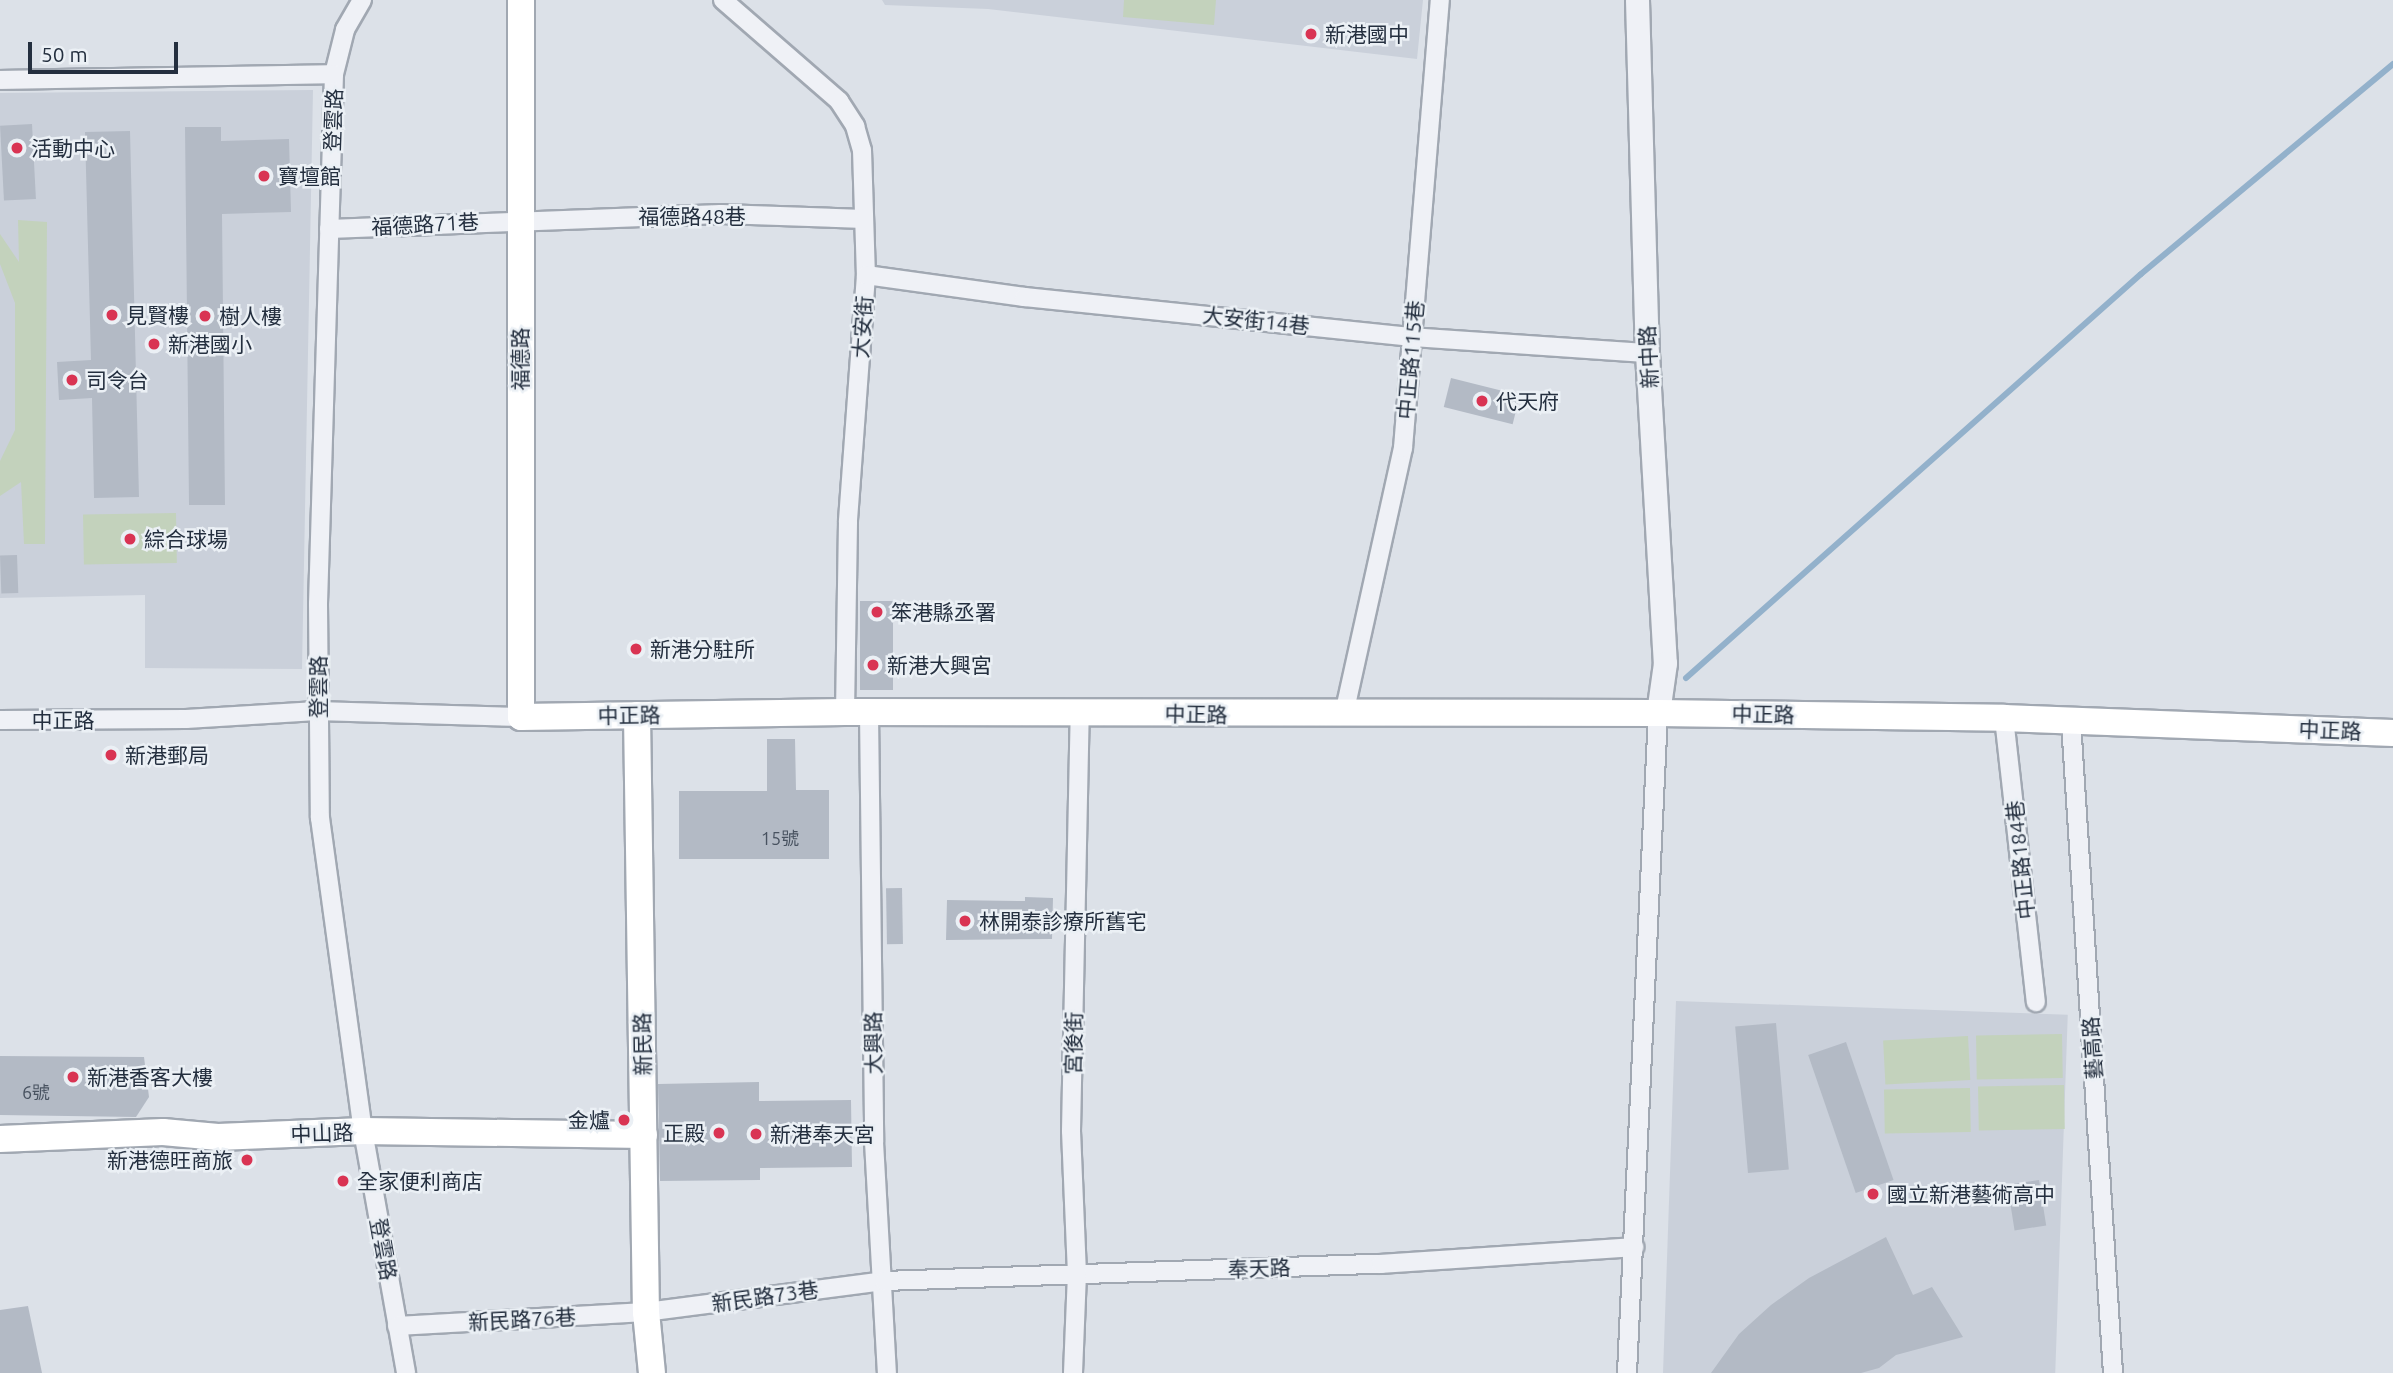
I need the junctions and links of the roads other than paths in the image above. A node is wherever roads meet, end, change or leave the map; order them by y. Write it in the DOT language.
graph roads {
  1 [pos="362,0"];
  2 [pos="521,0"];
  3 [pos="723,0"];
  4 [pos="1440,0"];
  5 [pos="1637,0"];
  6 [pos="334,74"];
  7 [pos="0,80"];
  8 [pos="520,219"];
  9 [pos="864,219"];
  10 [pos="329,229"];
  11 [pos="866,275"];
  12 [pos="1411,337"];
  13 [pos="1647,353"];
  14 [pos="317,711"];
  15 [pos="857,713"];
  16 [pos="1080,713"];
  17 [pos="1658,713"];
  18 [pos="1343,714"];
  19 [pos="637,715"];
  20 [pos="521,717"];
  21 [pos="2004,719"];
  22 [pos="0,720"];
  23 [pos="2071,722"];
  24 [pos="2393,733"];
  25 [pos="2036,1002"];
  26 [pos="363,1131"];
  27 [pos="644,1135"];
  28 [pos="0,1139"];
  29 [pos="1634,1247"];
  30 [pos="1077,1274"];
  31 [pos="884,1281"];
  32 [pos="646,1312"];
  33 [pos="397,1326"];
  34 [pos="406,1373"];
  35 [pos="652,1373"];
  36 [pos="887,1373"];
  37 [pos="1073,1373"];
  38 [pos="1627,1373"];
  39 [pos="2113,1373"];
  1 -- 6 [label="street, 登雲路"];
  2 -- 8 [label="main road, 福德路"];
  3 -- 9 [label="street, 大安街"];
  4 -- 12 [label="street, 中正路115巷"];
  5 -- 13 [label="street, 新中路"];
  6 -- 7 [label="street"];
  6 -- 10 [label="street, 登雲路"];
  8 -- 9 [label="street, 福德路48巷"];
  8 -- 10 [label="street, 福德路71巷"];
  8 -- 20 [label="main road, 福德路"];
  9 -- 11 [label="street, 大安街"];
  10 -- 14 [label="street, 登雲路"];
  11 -- 12 [label="street, 大安街14巷"];
  11 -- 15 [label="street, 大安街"];
  12 -- 13 [label="street, 大安街14巷"];
  12 -- 18 [label="street, 中正路115巷"];
  13 -- 17 [label="street, 新中路"];
  14 -- 20 [label="street, 中正路"];
  14 -- 22 [label="street, 中正路"];
  14 -- 26 [label="street, 登雲路"];
  15 -- 16 [label="main road, 中正路"];
  15 -- 19 [label="main road, 中正路"];
  15 -- 31 [label="street, 大興路"];
  16 -- 18 [label="main road, 中正路"];
  16 -- 30 [label="street, 宮後街"];
  17 -- 18 [label="main road, 中正路"];
  17 -- 21 [label="main road, 中正路"];
  17 -- 29 [label="street"];
  19 -- 20 [label="main road, 中正路"];
  19 -- 27 [label="main road, 新民路"];
  21 -- 23 [label="main road, 中正路"];
  21 -- 25 [label="street, 中正路184巷"];
  23 -- 24 [label="main road, 中正路"];
  23 -- 39 [label="street, 藝高路"];
  26 -- 27 [label="main road, 中山路"];
  26 -- 28 [label="main road, 中山路"];
  26 -- 33 [label="street, 登雲路"];
  27 -- 32 [label="main road, 新民路"];
  29 -- 30 [label="street, 奉天路"];
  29 -- 38 [label="street"];
  30 -- 31 [label="street, 奉天路"];
  30 -- 37 [label="street, 宮後街"];
  31 -- 32 [label="street, 新民路73巷"];
  31 -- 36 [label="street, 大興路"];
  32 -- 33 [label="street, 新民路76巷"];
  32 -- 35 [label="main road, 新民路"];
  33 -- 34 [label="street, 登雲路"];
}
